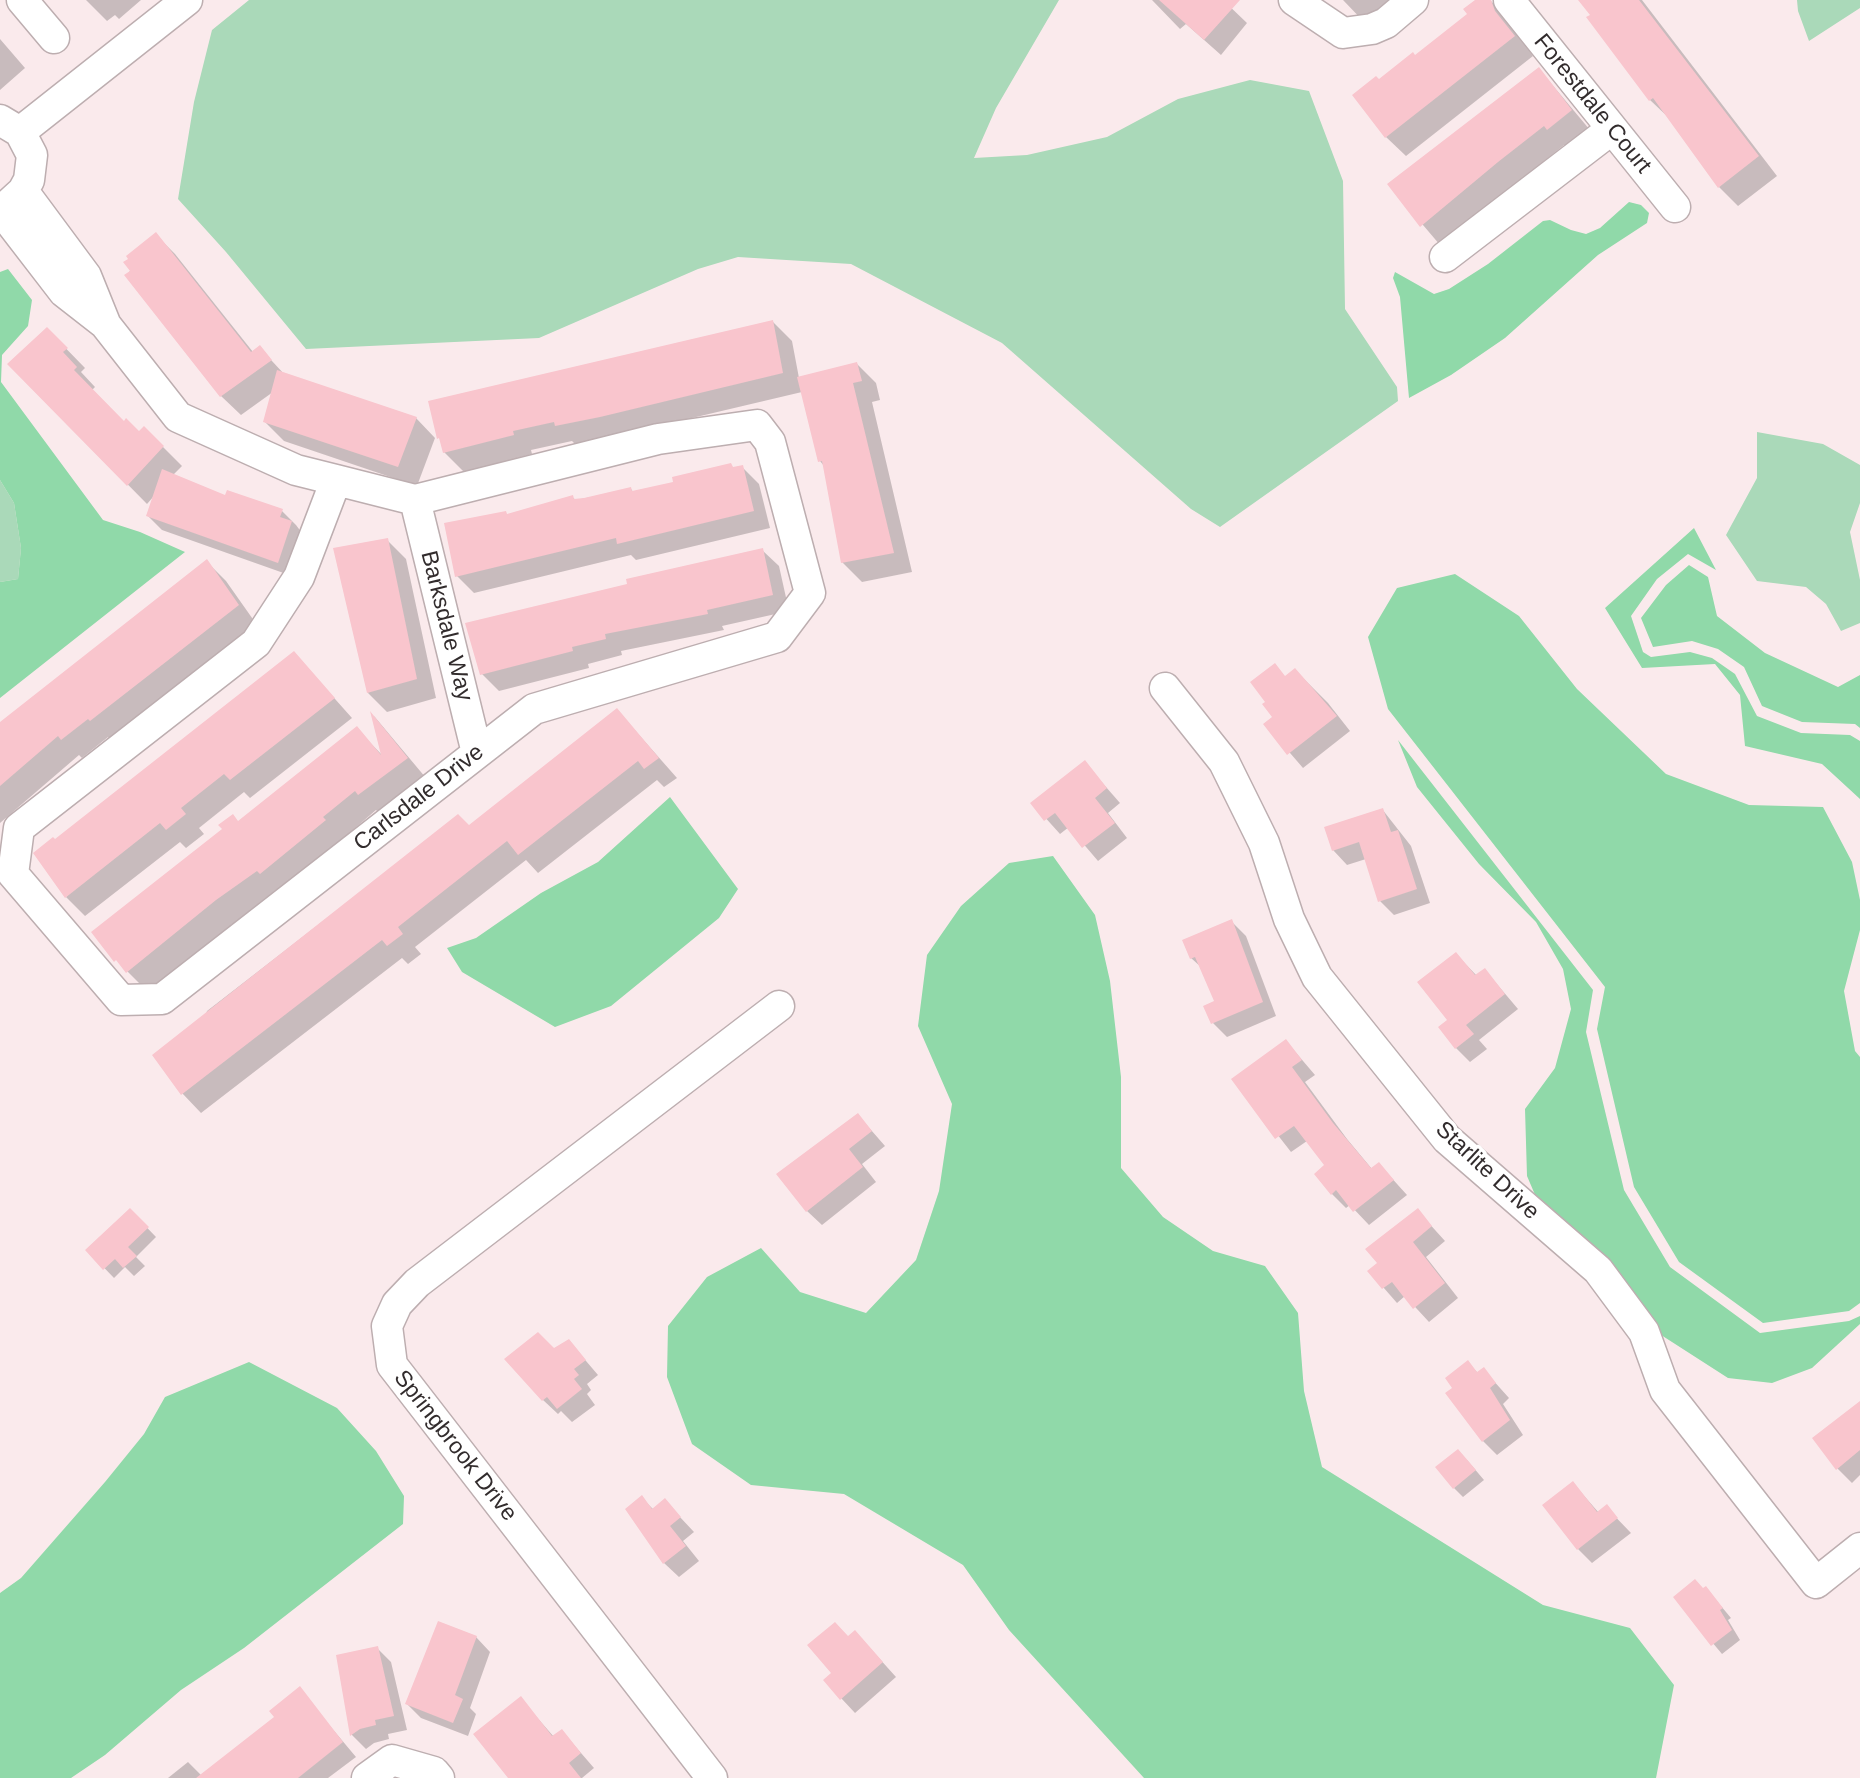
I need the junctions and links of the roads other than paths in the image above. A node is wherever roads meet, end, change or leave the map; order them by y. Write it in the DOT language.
graph roads {
  1 [pos="22,0"];
  2 [pos="187,0"];
  3 [pos="1294,0"];
  4 [pos="1413,0"];
  5 [pos="1509,0"];
  6 [pos="54,38"];
  7 [pos="10,126"];
  8 [pos="1612,129"];
  9 [pos="8,203"];
  10 [pos="1675,207"];
  11 [pos="1445,257"];
  12 [pos="336,480"];
  13 [pos="415,500"];
  14 [pos="1165,688"];
  15 [pos="477,753"];
  16 [pos="779,1006"];
  17 [pos="1860,1548"];
  18 [pos="367,1778"];
  19 [pos="439,1778"];
  20 [pos="712,1778"];
  1 -- 6 [label="street"];
  2 -- 7 [label="street"];
  3 -- 4 [label="street"];
  5 -- 8 [label="street, Forestdale Court"];
  7 -- 9 [label="street"];
  8 -- 10 [label="street, Forestdale Court"];
  8 -- 11 [label="street"];
  9 -- 12 [label="street, Carlsdale Drive"];
  12 -- 13 [label="street, Carlsdale Drive"];
  12 -- 15 [label="street, Carlsdale Drive"];
  13 -- 15 [label="street, Barksdale Way"];
  13 -- 15 [label="street, Carlsdale Drive"];
  14 -- 17 [label="street, Starlite Drive"];
  16 -- 20 [label="street, Springbrook Drive"];
  18 -- 19 [label="street"];
}
